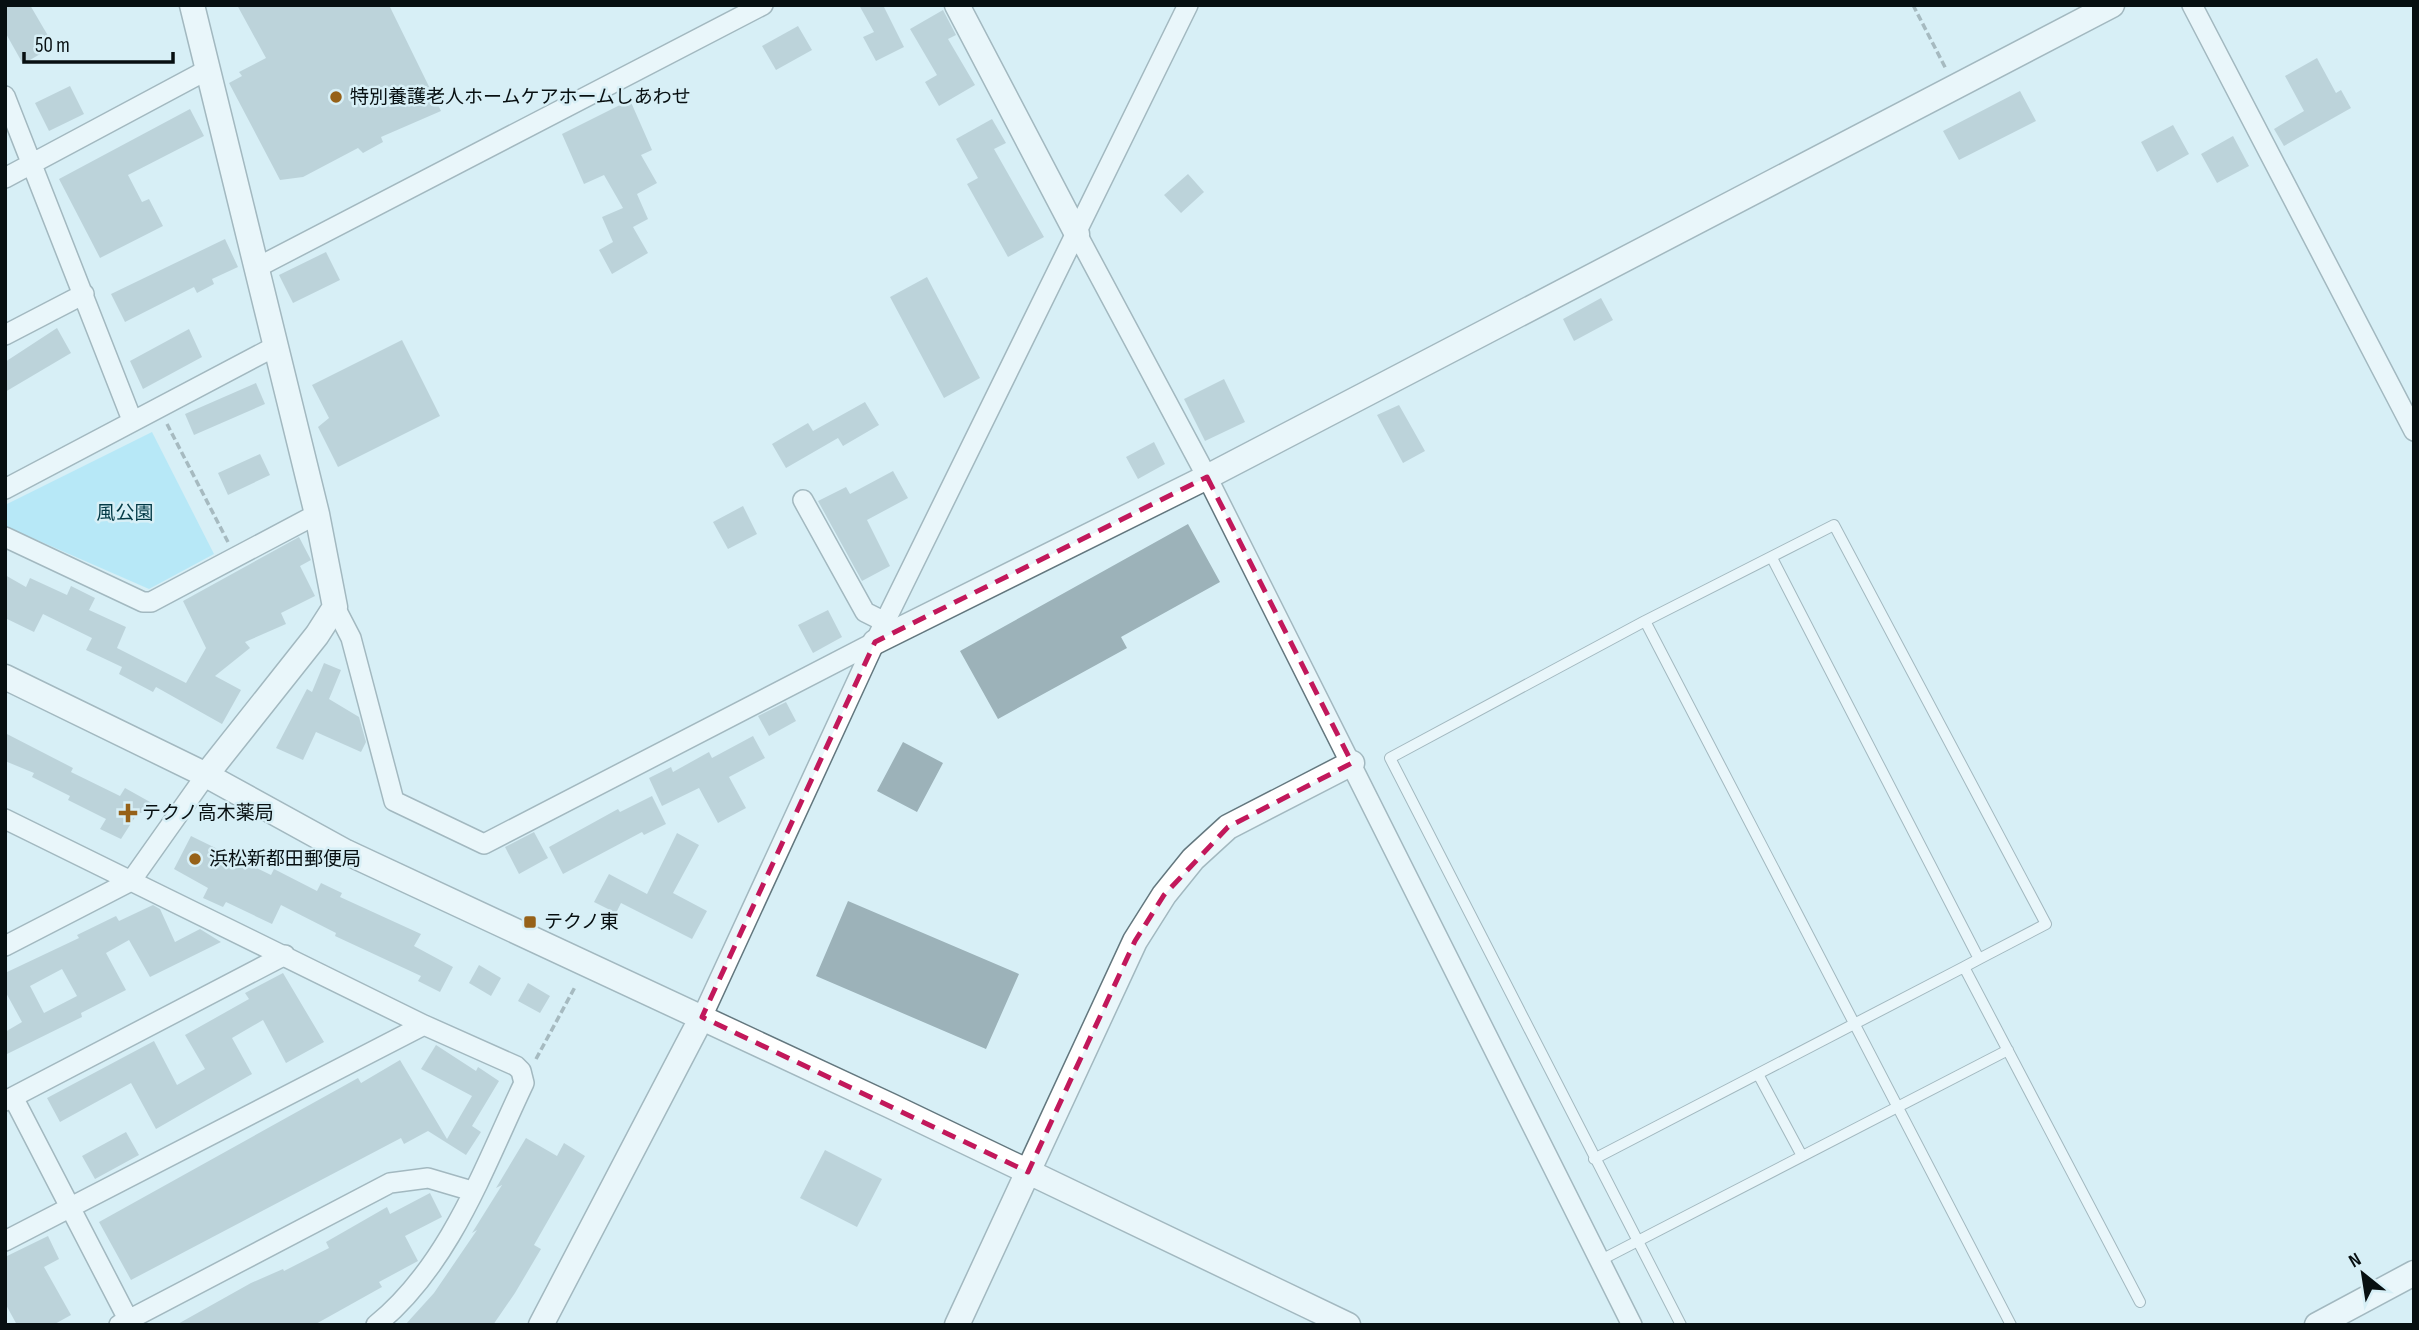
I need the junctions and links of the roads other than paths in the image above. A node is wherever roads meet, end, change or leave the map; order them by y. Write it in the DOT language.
graph roads {
  1 [pos="192,5"];
  2 [pos="763,5"];
  3 [pos="957,5"];
  4 [pos="1188,5"];
  5 [pos="2112,5"];
  6 [pos="2192,5"];
  7 [pos="207,70"];
  8 [pos="5,96"];
  9 [pos="33,163"];
  10 [pos="5,178"];
  11 [pos="1077,234"];
  12 [pos="258,267"];
  13 [pos="84,294"];
  14 [pos="5,335"];
  15 [pos="276,346"];
  16 [pos="132,420"];
  17 [pos="2414,431"];
  18 [pos="1206,477"];
  19 [pos="5,489"];
  20 [pos="803,500"];
  21 [pos="317,514"];
  22 [pos="5,537"];
  23 [pos="1772,558"];
  24 [pos="335,607"];
  25 [pos="1646,621"];
  26 [pos="880,632"];
  27 [pos="5,677"];
  28 [pos="1352,763"];
  29 [pos="206,775"];
  30 [pos="5,819"];
  31 [pos="131,881"];
  32 [pos="5,946"];
  33 [pos="285,955"];
  34 [pos="1979,958"];
  35 [pos="1964,967"];
  36 [pos="702,1017"];
  37 [pos="1856,1024"];
  38 [pos="424,1025"];
  39 [pos="2008,1050"];
  40 [pos="1758,1074"];
  41 [pos="9,1099"];
  42 [pos="1899,1106"];
  43 [pos="1802,1156"];
  44 [pos="1594,1159"];
  45 [pos="1028,1172"];
  46 [pos="472,1191"];
  47 [pos="71,1207"];
  48 [pos="5,1241"];
  49 [pos="1638,1241"];
  50 [pos="1601,1260"];
  51 [pos="2414,1273"];
  52 [pos="2140,1302"];
  53 [pos="126,1323"];
  54 [pos="376,1325"];
  55 [pos="541,1325"];
  56 [pos="957,1325"];
  57 [pos="1348,1325"];
  58 [pos="1632,1325"];
  59 [pos="1681,1325"];
  60 [pos="2011,1325"];
  61 [pos="2317,1325"];
  1 -- 7 [label="street"];
  2 -- 12 [label="street"];
  3 -- 11 [label="street"];
  4 -- 11 [label="street"];
  5 -- 18 [label="street"];
  6 -- 17 [label="street"];
  7 -- 9 [label="street"];
  7 -- 12 [label="street"];
  8 -- 9 [label="street"];
  9 -- 10 [label="street"];
  9 -- 13 [label="street"];
  11 -- 18 [label="street"];
  11 -- 26 [label="street"];
  12 -- 15 [label="street"];
  13 -- 14 [label="street"];
  13 -- 16 [label="street"];
  15 -- 16 [label="street"];
  15 -- 21 [label="street"];
  16 -- 19 [label="street"];
  18 -- 26 [label="street"];
  18 -- 28 [label="street"];
  20 -- 26 [label="street"];
  21 -- 22 [label="street"];
  21 -- 24 [label="street"];
  23 -- 25 [label="lane"];
  23 -- 34 [label="lane"];
  23 -- 34 [label="lane"];
  24 -- 26 [label="street"];
  24 -- 29 [label="street"];
  25 -- 37 [label="lane"];
  25 -- 44 [label="lane"];
  26 -- 36 [label="street"];
  27 -- 29 [label="street"];
  28 -- 45 [label="street"];
  28 -- 50 [label="street"];
  29 -- 31 [label="street"];
  29 -- 36 [label="street"];
  30 -- 31 [label="street"];
  31 -- 32 [label="street"];
  31 -- 33 [label="street"];
  33 -- 38 [label="street"];
  33 -- 41 [label="street"];
  34 -- 35 [label="lane"];
  35 -- 37 [label="lane"];
  35 -- 39 [label="lane"];
  36 -- 45 [label="street"];
  36 -- 55 [label="street"];
  37 -- 40 [label="lane"];
  37 -- 42 [label="lane"];
  38 -- 46 [label="street"];
  38 -- 47 [label="street"];
  39 -- 42 [label="lane"];
  39 -- 52 [label="lane"];
  40 -- 43 [label="lane"];
  40 -- 44 [label="lane"];
  41 -- 47 [label="street"];
  42 -- 43 [label="lane"];
  42 -- 60 [label="lane"];
  43 -- 49 [label="lane"];
  44 -- 49 [label="lane"];
  45 -- 56 [label="street"];
  45 -- 57 [label="street"];
  46 -- 53 [label="street"];
  46 -- 54 [label="street"];
  47 -- 48 [label="street"];
  47 -- 53 [label="street"];
  49 -- 50 [label="lane"];
  49 -- 59 [label="lane"];
  50 -- 58 [label="street"];
  51 -- 61 [label="street"];
}
